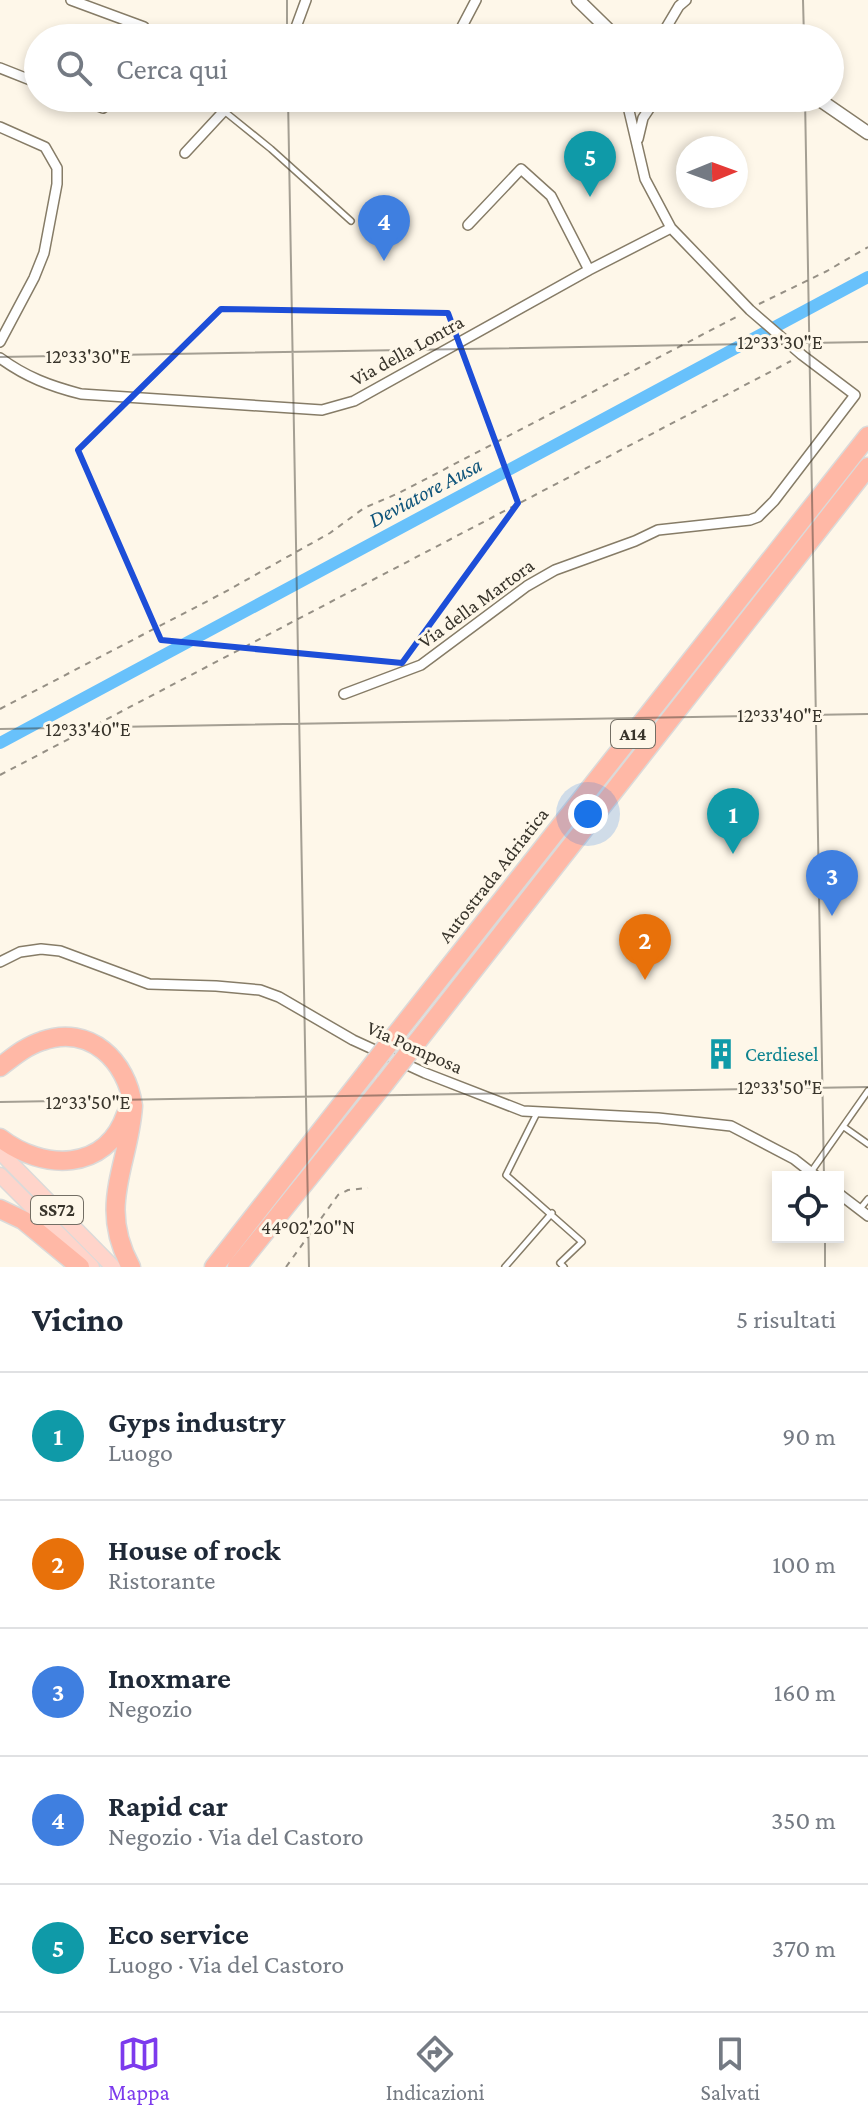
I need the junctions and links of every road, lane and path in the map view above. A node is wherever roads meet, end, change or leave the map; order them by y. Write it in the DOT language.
graph roads {
  1 [pos="71,0"];
  2 [pos="306,0"];
  3 [pos="476,0"];
  4 [pos="578,0"];
  5 [pos="686,0"];
  6 [pos="597,21"];
  7 [pos="136,24"];
  8 [pos="299,24"];
  9 [pos="463,24"];
  10 [pos="599,24"];
  11 [pos="601,24"];
  12 [pos="668,24"];
  13 [pos="0,68"];
  14 [pos="24,77"];
  15 [pos="221,112"];
  16 [pos="225,112"];
  17 [pos="629,112"];
  18 [pos="648,112"];
  19 [pos="837,112"];
  20 [pos="0,127"];
  21 [pos="868,133"];
  22 [pos="637,146"];
  23 [pos="185,153"];
  24 [pos="351,221"];
  25 [pos="468,225"];
  26 [pos="671,228"];
  27 [pos="868,247"];
  28 [pos="589,270"];
  29 [pos="752,312"];
  30 [pos="0,342"];
  31 [pos="802,355"];
  32 [pos="0,358"];
  33 [pos="868,436"];
  34 [pos="868,467"];
  35 [pos="344,694"];
  36 [pos="0,709"];
  37 [pos="0,775"];
  38 [pos="0,962"];
  39 [pos="0,1067"];
  40 [pos="128,1083"];
  41 [pos="868,1091"];
  42 [pos="538,1112"];
  43 [pos="844,1127"];
  44 [pos="0,1138"];
  45 [pos="868,1144"];
  46 [pos="0,1152"];
  47 [pos="810,1171"];
  48 [pos="816,1171"];
  49 [pos="0,1175"];
  50 [pos="368,1188"];
  51 [pos="844,1198"];
  52 [pos="868,1199"];
  53 [pos="0,1209"];
  54 [pos="552,1213"];
  55 [pos="864,1213"];
  56 [pos="80,1267"];
  57 [pos="92,1267"];
  58 [pos="113,1267"];
  59 [pos="131,1267"];
  60 [pos="214,1267"];
  61 [pos="237,1267"];
  62 [pos="286,1267"];
  63 [pos="505,1267"];
  64 [pos="564,1267"];
  1 -- 7 [label="street"];
  2 -- 8 [label="street"];
  3 -- 9 [label="street"];
  4 -- 6 [label="street"];
  5 -- 12 [label="street"];
  6 -- 10 [label="street"];
  6 -- 11 [label="street"];
  13 -- 14 [label="street"];
  15 -- 23 [label="street"];
  16 -- 24 [label="lane"];
  17 -- 22 [label="street"];
  18 -- 22 [label="street"];
  19 -- 21 [label="street"];
  20 -- 30 [label="street"];
  22 -- 26 [label="street"];
  25 -- 28 [label="street"];
  26 -- 28 [label="street, Via della Lontra"];
  26 -- 29 [label="street"];
  27 -- 29 [label="path"];
  28 -- 32 [label="street, Via della Lontra"];
  29 -- 31 [label="street"];
  29 -- 36 [label="path"];
  31 -- 35 [label="street, Via della Martora"];
  31 -- 37 [label="path"];
  33 -- 60 [label="highway, Autostrada Adriatica / A14, bridge"];
  34 -- 61 [label="highway, A14, bridge"];
  38 -- 42 [label="street, Via Pomposa"];
  39 -- 40 [label="highway"];
  40 -- 44 [label="highway"];
  40 -- 59 [label="highway"];
  41 -- 43 [label="lane"];
  42 -- 47 [label="street, Via Pomposa"];
  42 -- 54 [label="lane"];
  43 -- 45 [label="lane"];
  43 -- 48 [label="lane"];
  46 -- 58 [label="main road, SS72"];
  49 -- 57 [label="main road, SS72"];
  50 -- 62 [label="path"];
  51 -- 55 [label="street"];
  52 -- 55 [label="lane"];
  53 -- 56 [label="highway"];
  54 -- 63 [label="lane"];
  54 -- 64 [label="lane"];
}
